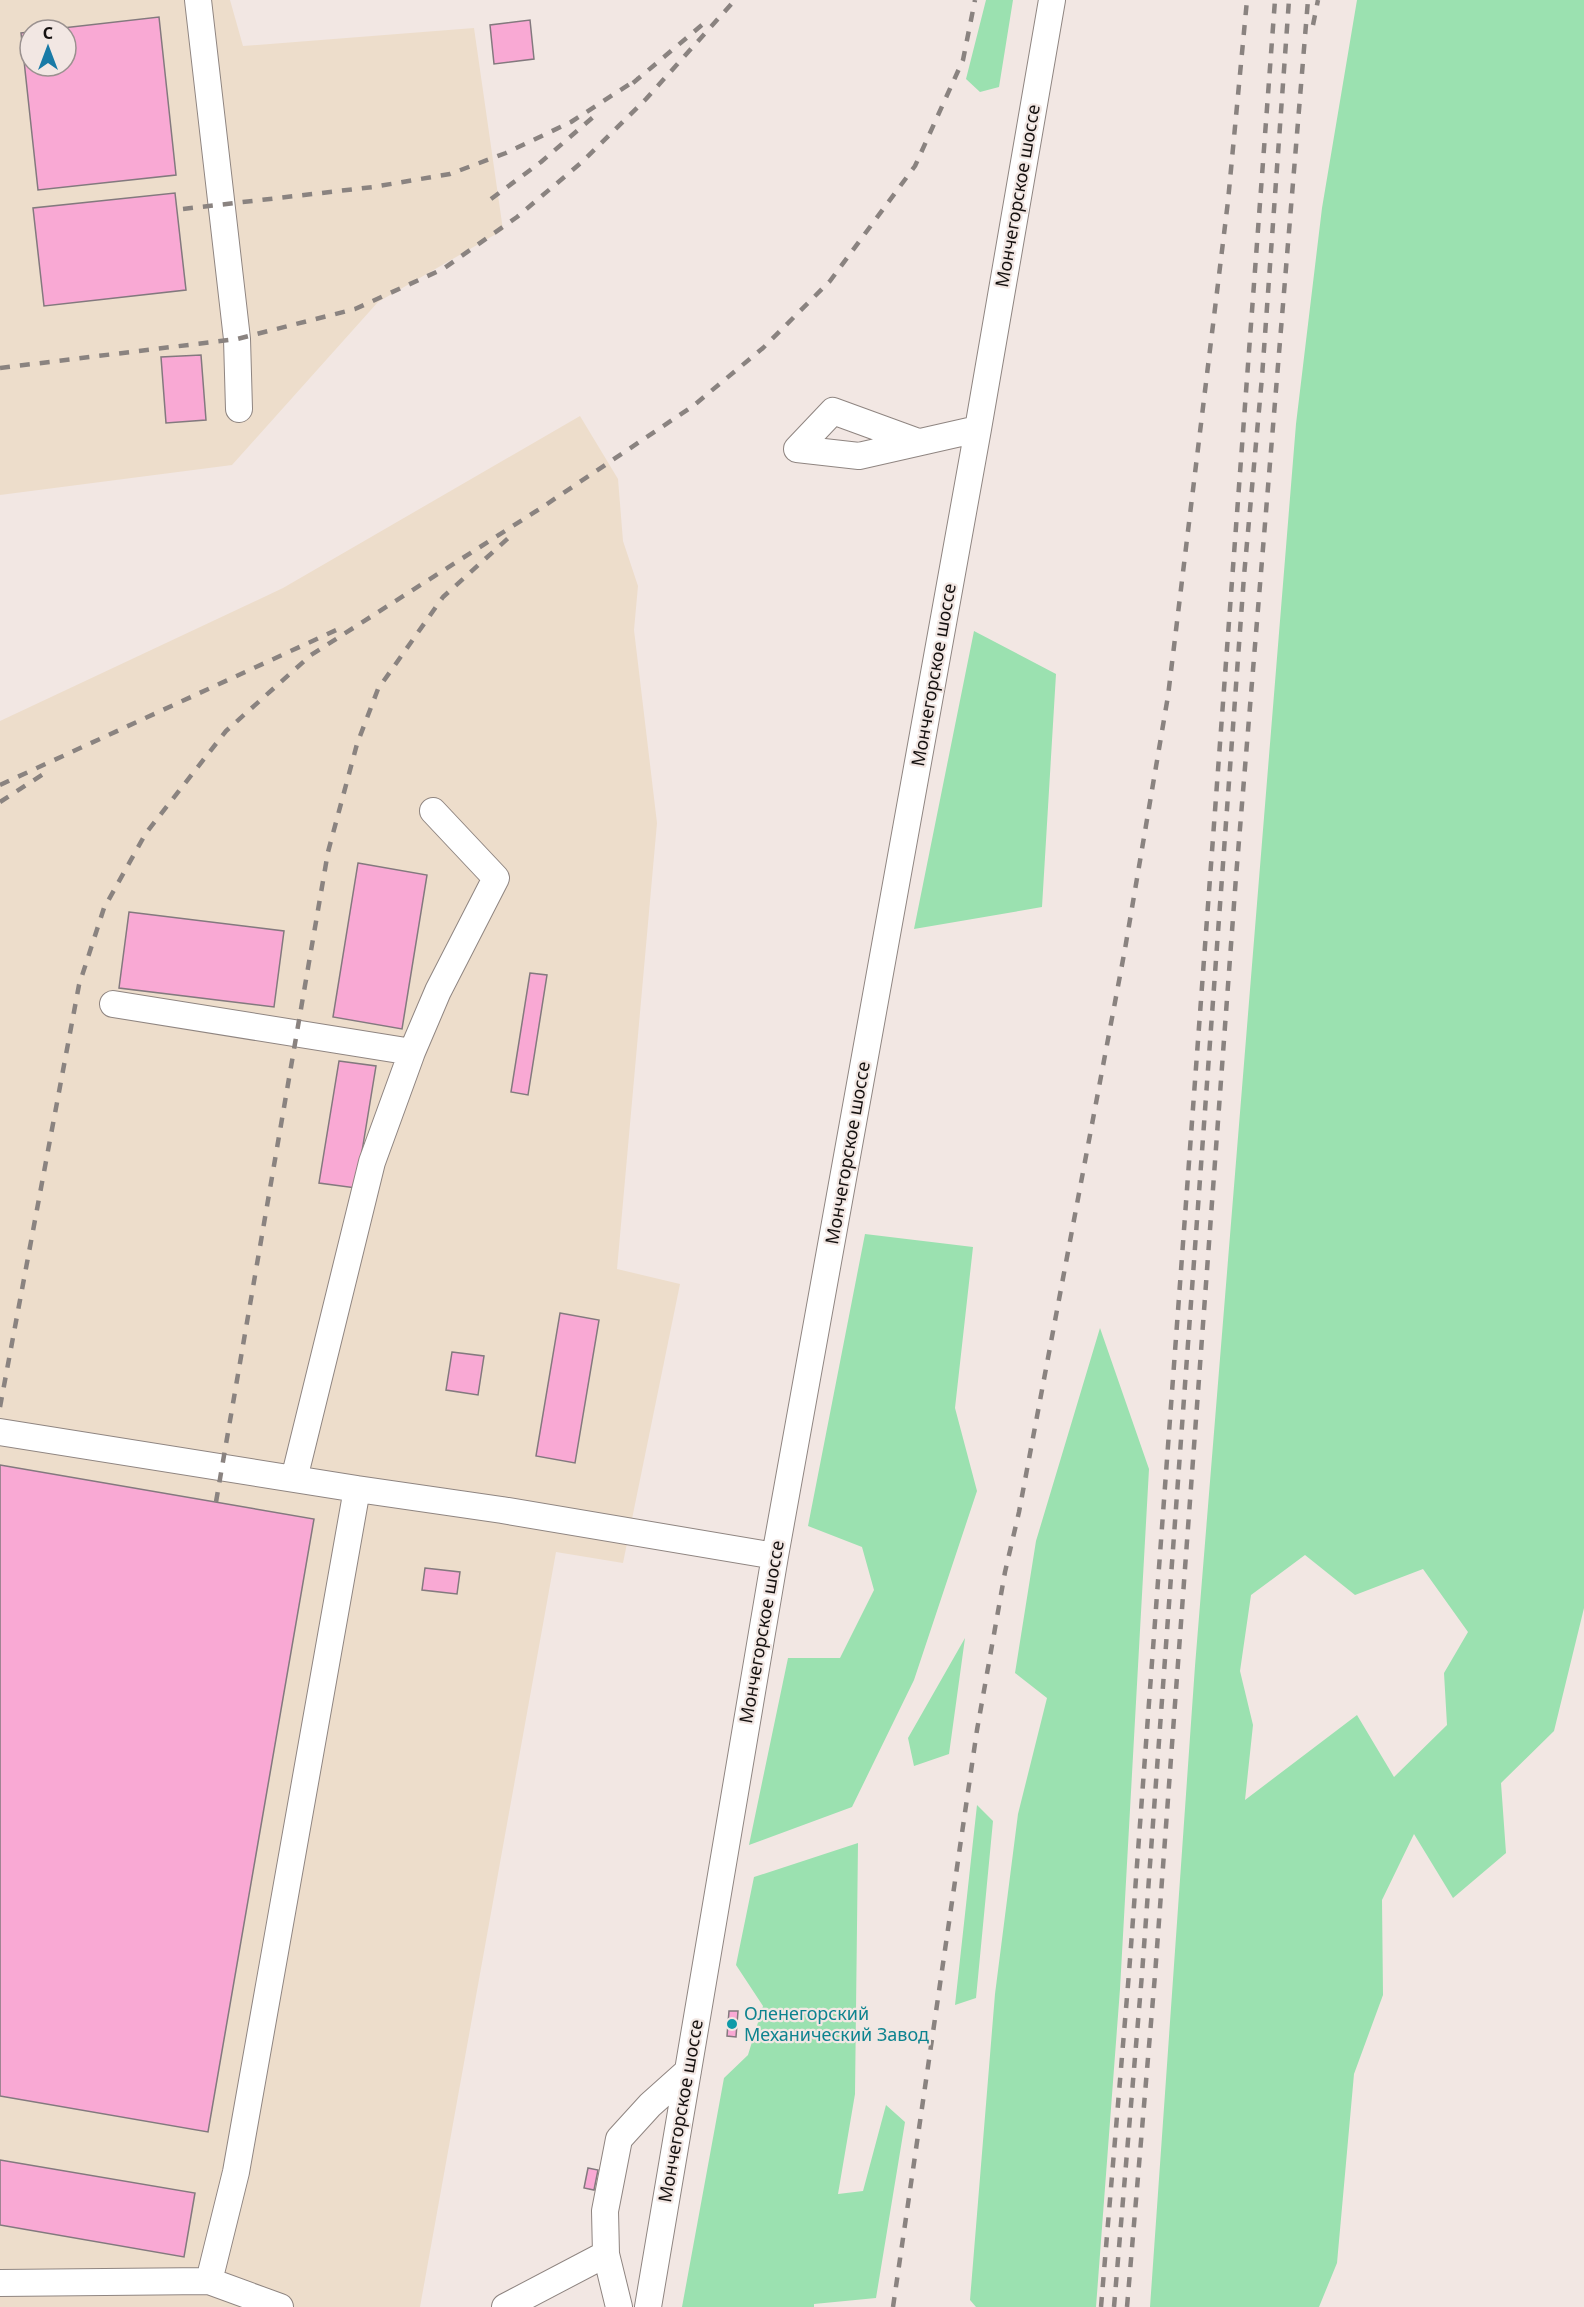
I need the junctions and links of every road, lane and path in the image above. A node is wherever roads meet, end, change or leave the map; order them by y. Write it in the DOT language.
graph roads {
  1 [pos="198,0"];
  2 [pos="1052,0"];
  3 [pos="239,410"];
  4 [pos="978,429"];
  5 [pos="918,442"];
  6 [pos="433,811"];
  7 [pos="113,1004"];
  8 [pos="412,1052"];
  9 [pos="0,1432"];
  10 [pos="294,1479"];
  11 [pos="357,1489"];
  12 [pos="775,1556"];
  13 [pos="688,2071"];
  14 [pos="606,2254"];
  15 [pos="209,2281"];
  16 [pos="0,2283"];
  17 [pos="280,2307"];
  18 [pos="505,2307"];
  19 [pos="619,2307"];
  20 [pos="648,2307"];
  1 -- 3 [label="street"];
  2 -- 4 [label="street, Мончегорское шоссе"];
  4 -- 5 [label="street"];
  4 -- 12 [label="street, Мончегорское шоссе"];
  6 -- 8 [label="street"];
  7 -- 8 [label="street"];
  8 -- 10 [label="street"];
  9 -- 10 [label="street"];
  10 -- 11 [label="street"];
  11 -- 12 [label="street"];
  11 -- 15 [label="street"];
  12 -- 13 [label="street, Мончегорское шоссе"];
  13 -- 14 [label="street"];
  13 -- 20 [label="street, Мончегорское шоссе"];
  14 -- 18 [label="street"];
  14 -- 19 [label="street"];
  15 -- 16 [label="street"];
  15 -- 17 [label="street"];
}
